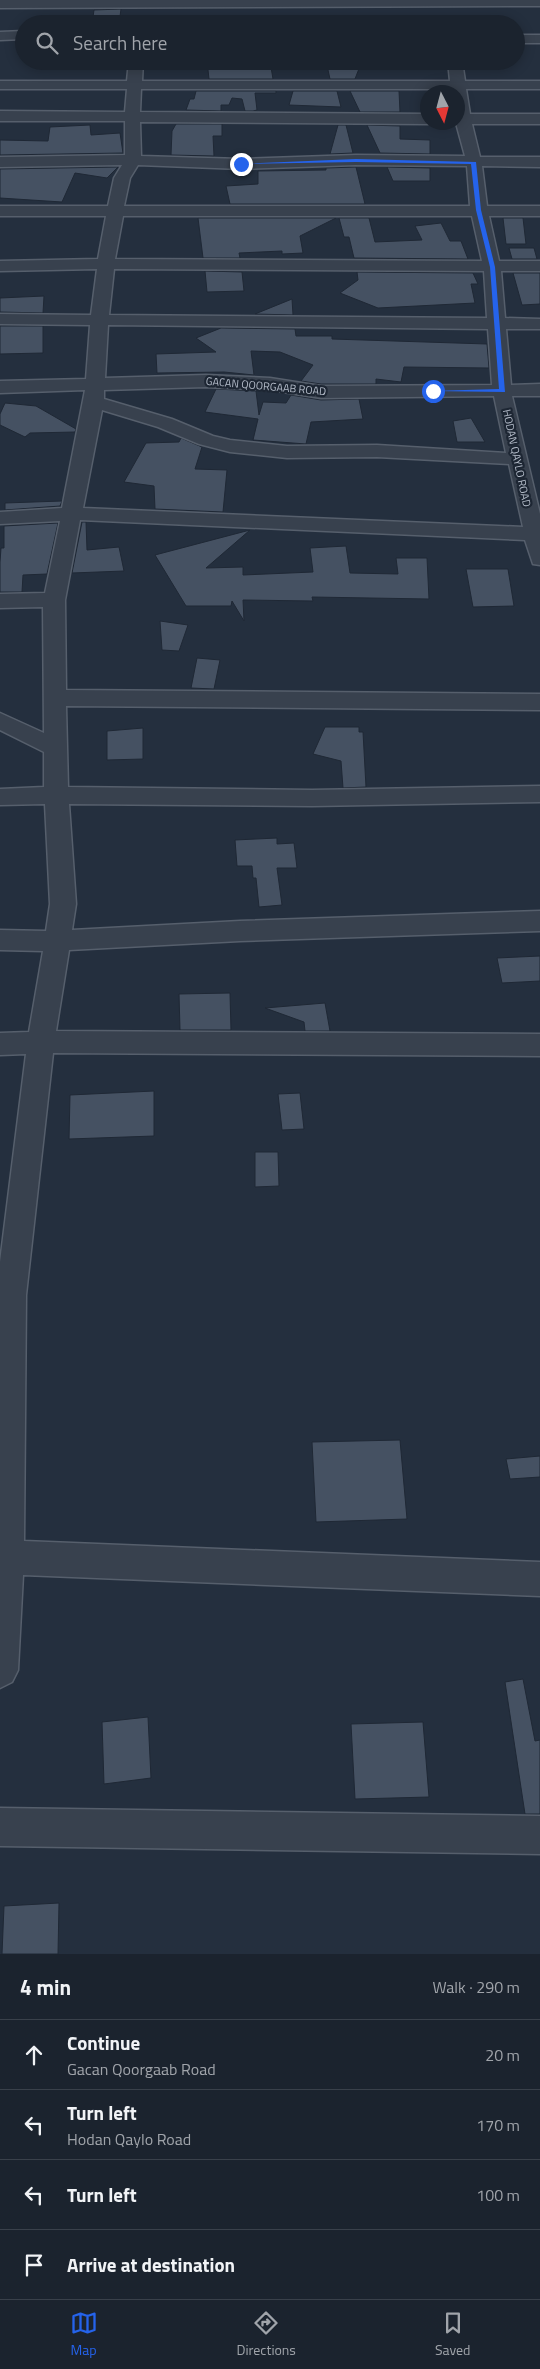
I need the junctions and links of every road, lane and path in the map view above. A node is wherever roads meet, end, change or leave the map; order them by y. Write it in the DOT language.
graph roads {
  1 [pos="451,1"];
  2 [pos="540,2"];
  3 [pos="0,4"];
  4 [pos="144,7"];
  5 [pos="452,15"];
  6 [pos="0,36"];
  7 [pos="15,36"];
  8 [pos="525,39"];
  9 [pos="540,39"];
  10 [pos="456,70"];
  11 [pos="134,73"];
  12 [pos="0,85"];
  13 [pos="433,85"];
  14 [pos="458,85"];
  15 [pos="540,85"];
  16 [pos="465,86"];
  17 [pos="0,116"];
  18 [pos="132,116"];
  19 [pos="420,119"];
  20 [pos="465,119"];
  21 [pos="540,119"];
  22 [pos="464,130"];
  23 [pos="133,160"];
  24 [pos="0,162"];
  25 [pos="474,162"];
  26 [pos="540,162"];
  27 [pos="479,210"];
  28 [pos="0,211"];
  29 [pos="116,211"];
  30 [pos="540,211"];
  31 [pos="107,264"];
  32 [pos="0,266"];
  33 [pos="540,266"];
  34 [pos="492,267"];
  35 [pos="0,319"];
  36 [pos="100,320"];
  37 [pos="498,324"];
  38 [pos="540,324"];
  39 [pos="0,388"];
  40 [pos="540,390"];
  41 [pos="502,391"];
  42 [pos="94,393"];
  43 [pos="517,459"];
  44 [pos="71,514"];
  45 [pos="0,518"];
  46 [pos="537,534"];
  47 [pos="540,559"];
  48 [pos="54,600"];
  49 [pos="0,601"];
  50 [pos="56,698"];
  51 [pos="540,702"];
  52 [pos="0,721"];
  53 [pos="56,748"];
  54 [pos="540,794"];
  55 [pos="56,795"];
  56 [pos="0,797"];
  57 [pos="540,921"];
  58 [pos="0,940"];
  59 [pos="57,941"];
  60 [pos="40,1042"];
  61 [pos="0,1044"];
  62 [pos="540,1045"];
  63 [pos="12,1186"];
  64 [pos="4,1557"];
  65 [pos="540,1579"];
  66 [pos="0,1670"];
  67 [pos="0,1827"];
  68 [pos="540,1835"];
  1 -- 2 [label="street"];
  1 -- 4 [label="street"];
  1 -- 5 [label="street"];
  3 -- 4 [label="street"];
  6 -- 7 [label="street"];
  8 -- 9 [label="street"];
  10 -- 14 [label="street, HODAN QAYLO ROAD"];
  11 -- 12 [label="street"];
  11 -- 13 [label="street"];
  11 -- 18 [label="street"];
  15 -- 16 [label="street"];
  17 -- 18 [label="street"];
  18 -- 19 [label="street"];
  18 -- 23 [label="street"];
  20 -- 21 [label="street"];
  22 -- 25 [label="street, HODAN QAYLO ROAD"];
  23 -- 24 [label="street"];
  23 -- 25 [label="street"];
  23 -- 29 [label="street"];
  25 -- 26 [label="street"];
  25 -- 27 [label="street, HODAN QAYLO ROAD"];
  27 -- 29 [label="street"];
  27 -- 30 [label="street"];
  27 -- 34 [label="street, HODAN QAYLO ROAD"];
  28 -- 29 [label="street"];
  29 -- 31 [label="street"];
  31 -- 32 [label="street"];
  31 -- 34 [label="street"];
  31 -- 36 [label="street"];
  33 -- 34 [label="street"];
  34 -- 37 [label="street, HODAN QAYLO ROAD"];
  35 -- 36 [label="street"];
  36 -- 37 [label="street"];
  36 -- 42 [label="street"];
  37 -- 38 [label="street"];
  37 -- 41 [label="street, HODAN QAYLO ROAD"];
  39 -- 42 [label="street, GACAN QOORGAAB ROAD"];
  40 -- 41 [label="street, GACAN QOORGAAB ROAD"];
  41 -- 42 [label="street, GACAN QOORGAAB ROAD"];
  41 -- 43 [label="street, HODAN QAYLO ROAD"];
  42 -- 43 [label="street"];
  42 -- 44 [label="street"];
  43 -- 46 [label="street, HODAN QAYLO ROAD"];
  44 -- 45 [label="street"];
  44 -- 46 [label="street"];
  44 -- 48 [label="street"];
  46 -- 47 [label="street, HODAN QAYLO ROAD"];
  48 -- 49 [label="street"];
  48 -- 50 [label="street"];
  50 -- 51 [label="street"];
  50 -- 53 [label="street"];
  52 -- 53 [label="street"];
  53 -- 55 [label="street"];
  54 -- 55 [label="street"];
  55 -- 56 [label="street"];
  55 -- 59 [label="street"];
  57 -- 59 [label="street"];
  58 -- 59 [label="street"];
  59 -- 60 [label="street"];
  60 -- 61 [label="street"];
  60 -- 62 [label="street"];
  60 -- 63 [label="street"];
  63 -- 64 [label="street"];
  64 -- 65 [label="street"];
  64 -- 66 [label="street"];
  67 -- 68 [label="street"];
}
